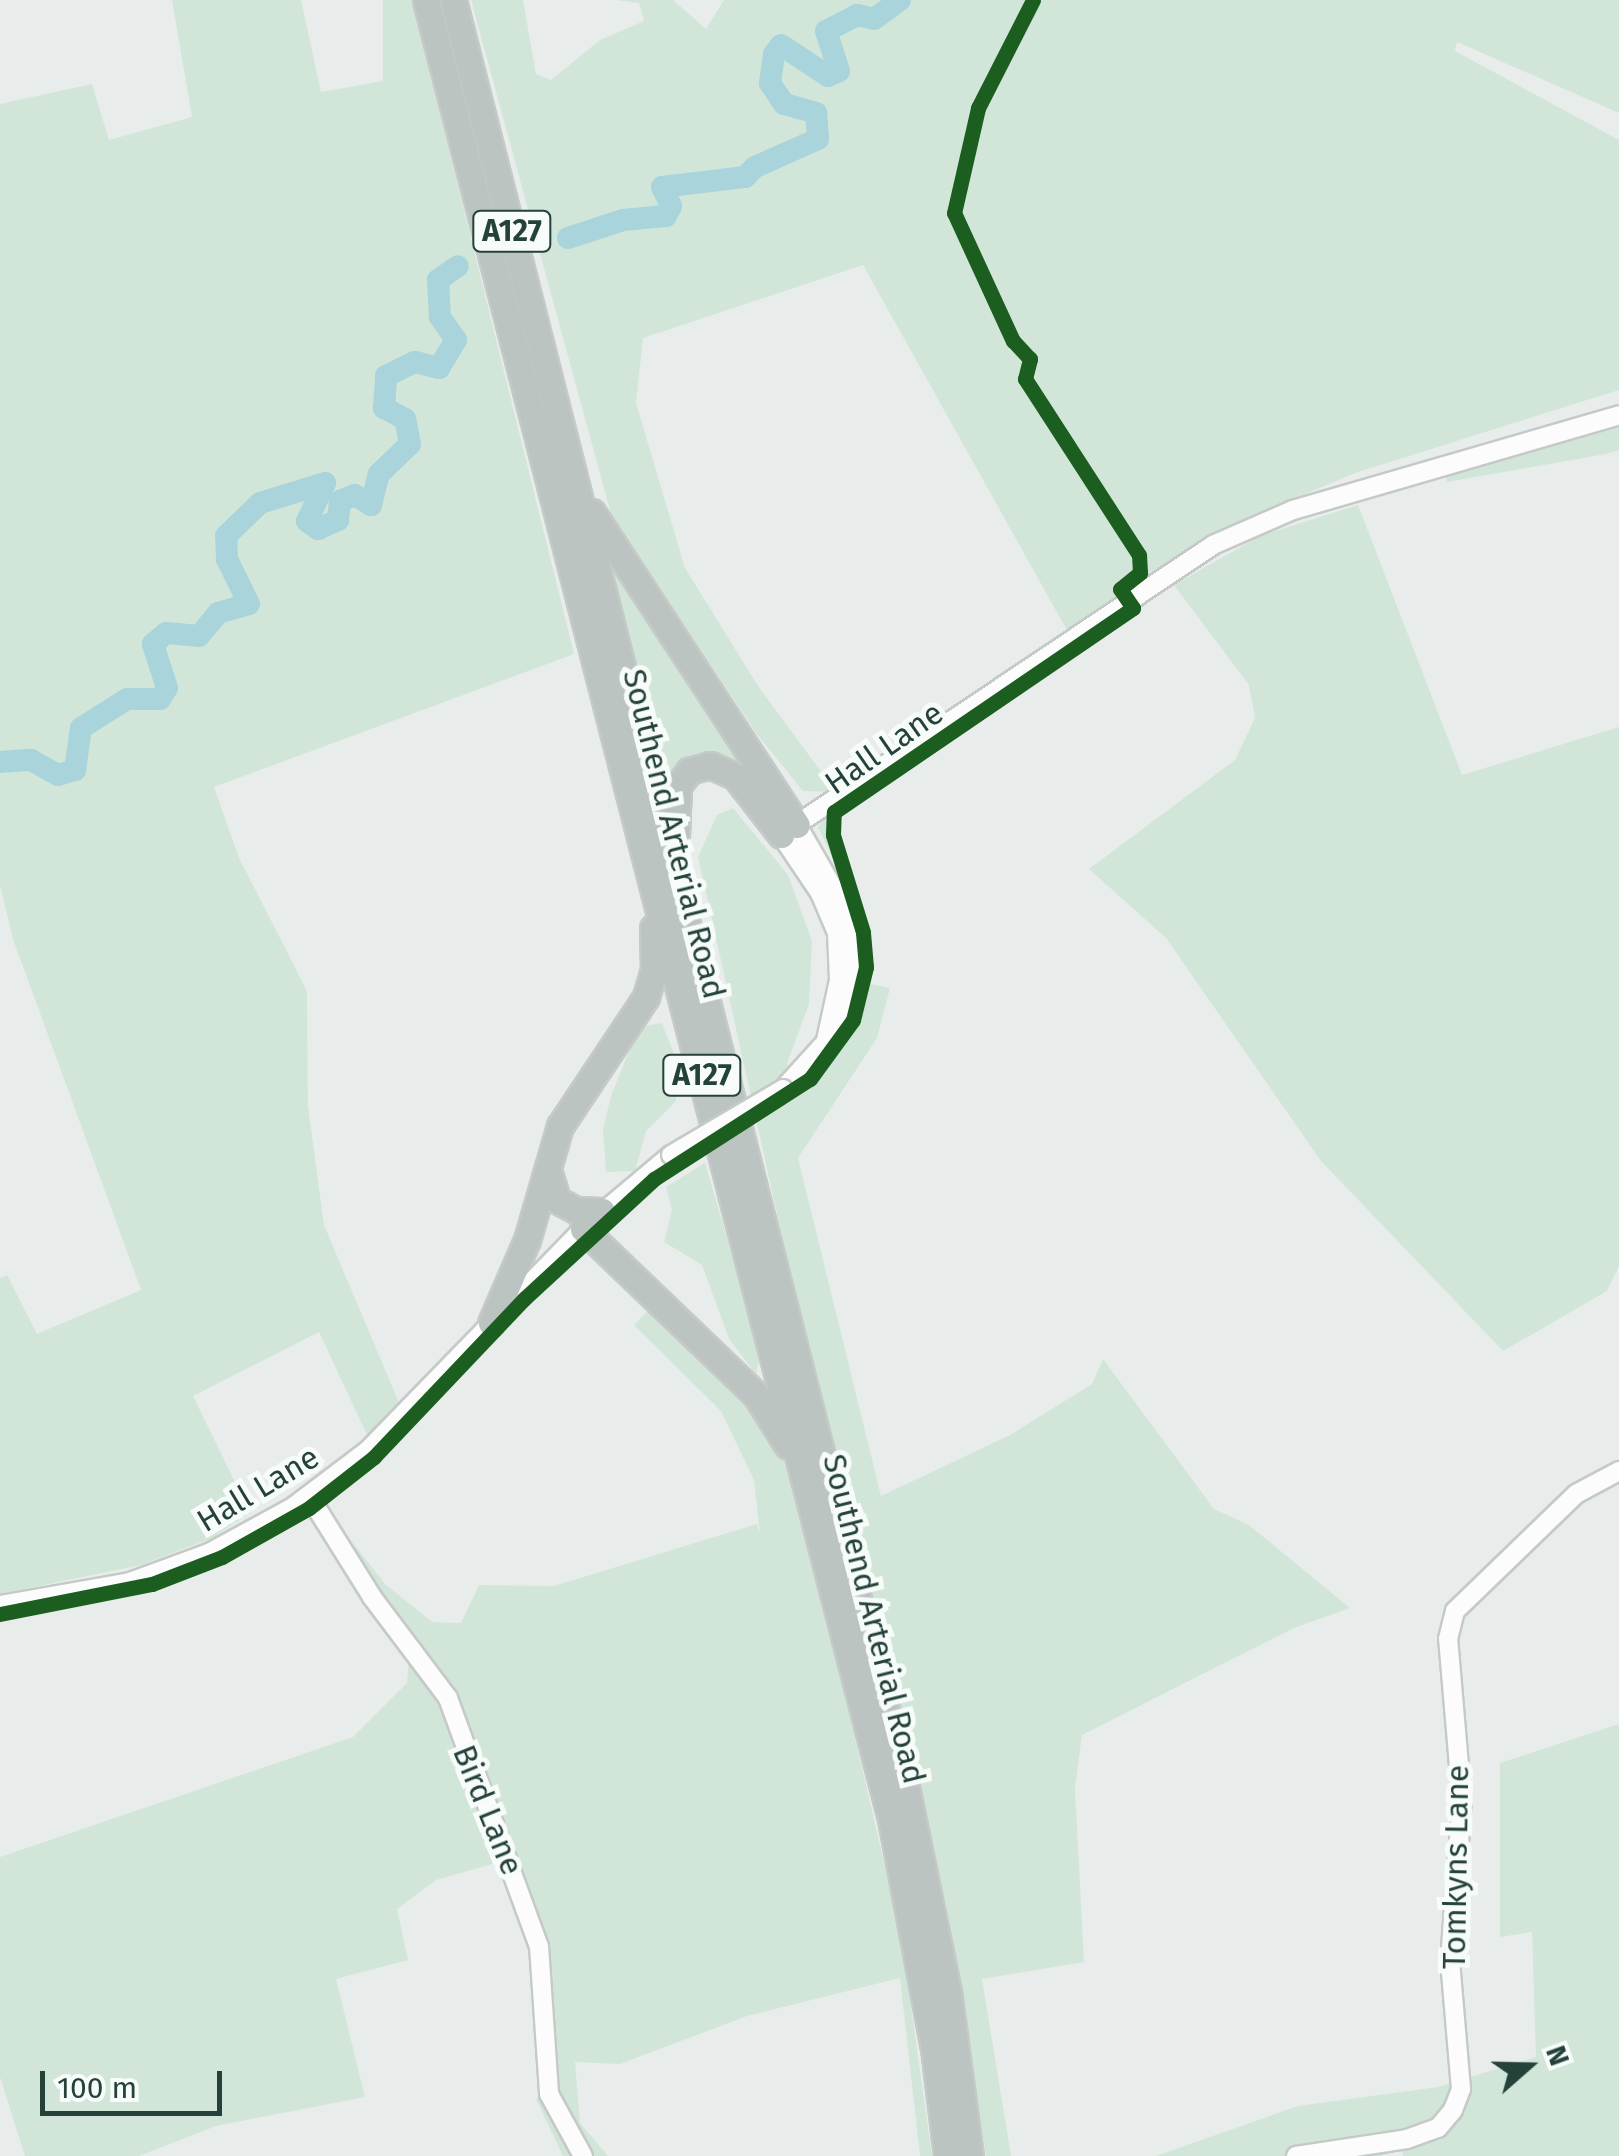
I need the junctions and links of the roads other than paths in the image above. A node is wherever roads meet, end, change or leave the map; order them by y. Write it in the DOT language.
graph roads {
  1 [pos="426,0"];
  2 [pos="453,0"];
  3 [pos="1619,414"];
  4 [pos="570,461"];
  5 [pos="821,810"];
  6 [pos="789,830"];
  7 [pos="645,852"];
  8 [pos="817,855"];
  9 [pos="699,979"];
  10 [pos="825,1045"];
  11 [pos="548,1161"];
  12 [pos="602,1210"];
  13 [pos="582,1229"];
  14 [pos="491,1323"];
  15 [pos="1619,1471"];
  16 [pos="804,1476"];
  17 [pos="309,1496"];
  18 [pos="0,1605"];
  19 [pos="583,2156"];
  20 [pos="947,2156"];
  21 [pos="970,2156"];
  22 [pos="1296,2156"];
  1 -- 7 [label="highway, Southend Arterial Road / A127"];
  2 -- 4 [label="highway, Southend Arterial Road / A127"];
  3 -- 5 [label="street, Hall Lane"];
  4 -- 6 [label="highway"];
  4 -- 9 [label="highway, Southend Arterial Road / A127"];
  5 -- 6 [label="street, Hall Lane"];
  5 -- 8 [label="street, Hall Lane"];
  6 -- 8 [label="street, Hall Lane"];
  6 -- 9 [label="highway"];
  6 -- 10 [label="street"];
  7 -- 11 [label="highway, A127"];
  7 -- 16 [label="highway, Southend Arterial Road / A127"];
  8 -- 10 [label="street, Hall Lane"];
  9 -- 21 [label="highway, Southend Arterial Road / A127"];
  10 -- 12 [label="street, Hall Lane, bridge"];
  11 -- 12 [label="highway"];
  11 -- 14 [label="highway, A127"];
  12 -- 13 [label="street, Hall Lane"];
  13 -- 14 [label="street, Hall Lane"];
  13 -- 16 [label="highway, A127"];
  14 -- 17 [label="street, Hall Lane"];
  15 -- 22 [label="street, Tomkyns Lane"];
  16 -- 20 [label="highway, Southend Arterial Road / A127"];
  17 -- 18 [label="street, Hall Lane"];
  17 -- 19 [label="street, Bird Lane"];
}
